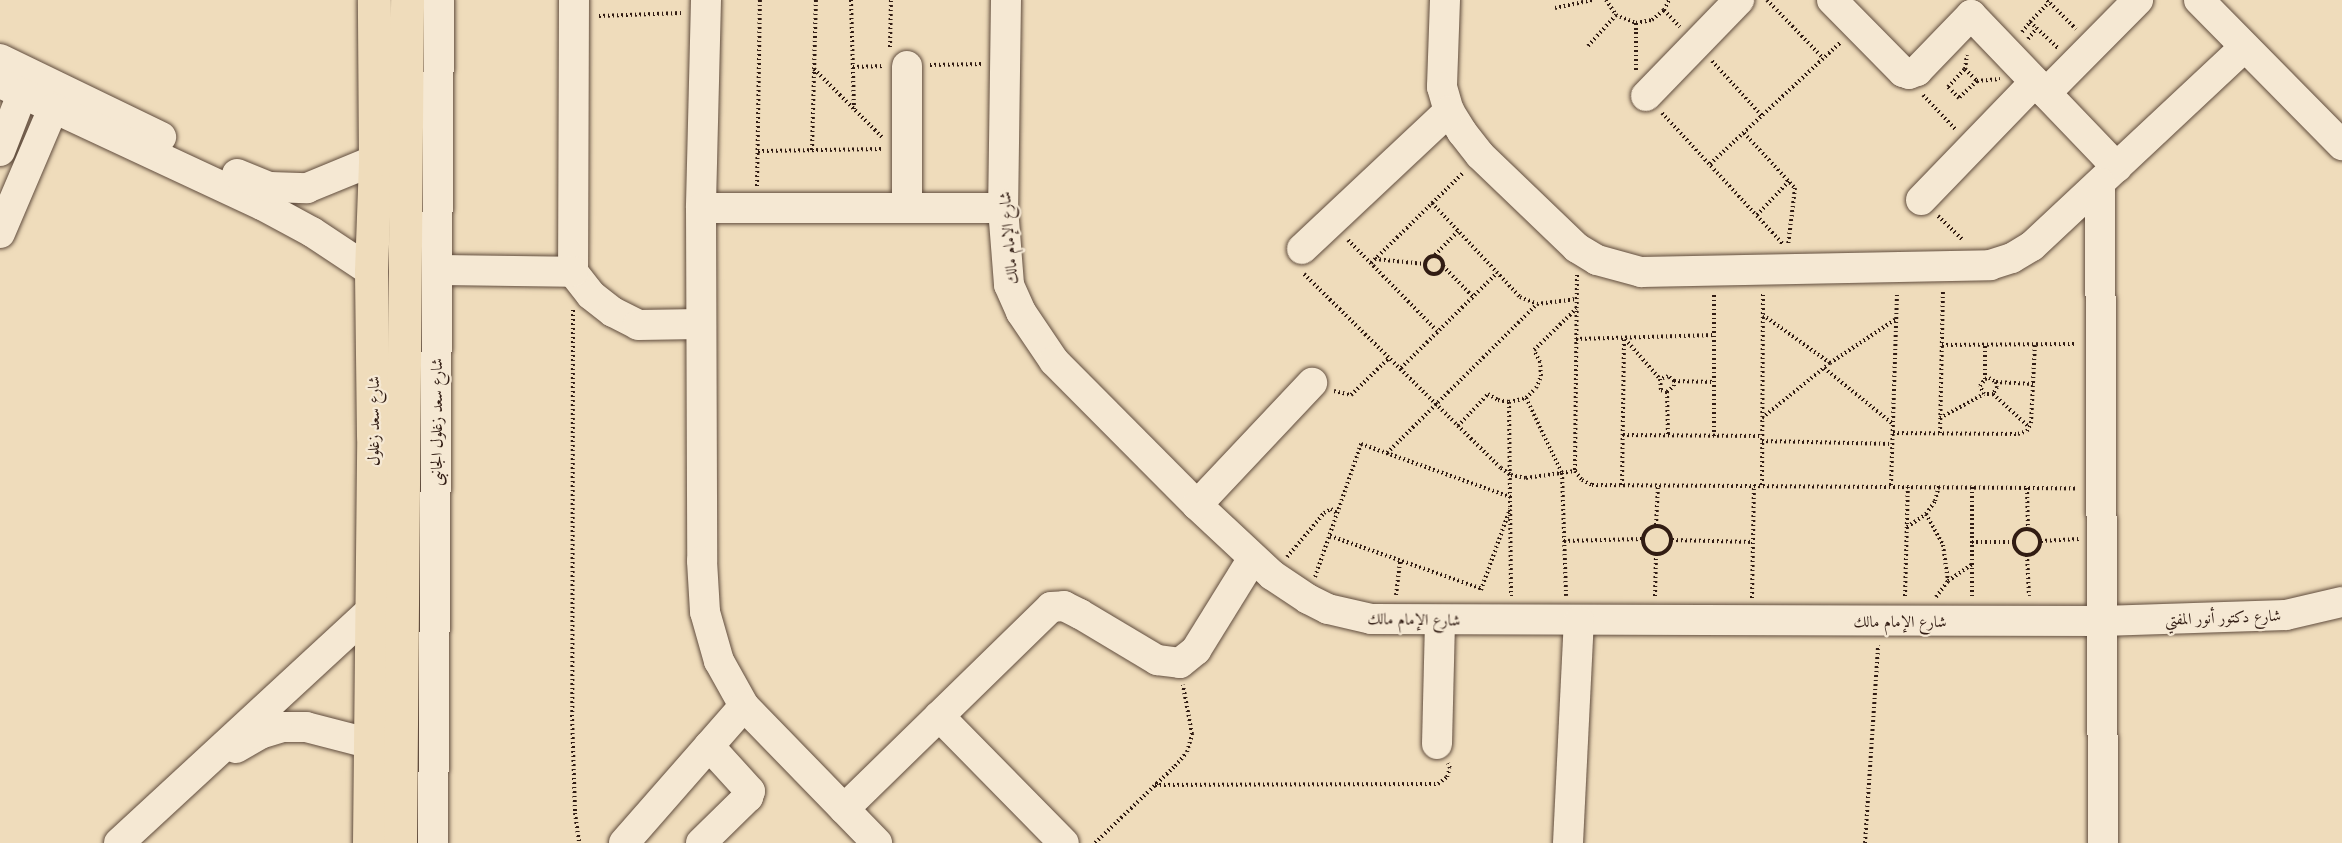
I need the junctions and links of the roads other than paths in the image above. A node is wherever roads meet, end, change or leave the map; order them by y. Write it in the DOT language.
graph roads {
  1 [pos="374,0"];
  2 [pos="407,0"];
  3 [pos="439,0"];
  4 [pos="1006,0"];
  5 [pos="1445,0"];
  6 [pos="1739,0"];
  7 [pos="1832,0"];
  8 [pos="2138,0"];
  9 [pos="2199,0"];
  10 [pos="706,6"];
  11 [pos="574,8"];
  12 [pos="2245,47"];
  13 [pos="0,59"];
  14 [pos="898,61"];
  15 [pos="2041,88"];
  16 [pos="11,89"];
  17 [pos="1646,96"];
  18 [pos="53,109"];
  19 [pos="1449,111"];
  20 [pos="2342,145"];
  21 [pos="0,151"];
  22 [pos="375,160"];
  23 [pos="2108,175"];
  24 [pos="1921,200"];
  25 [pos="701,208"];
  26 [pos="907,208"];
  27 [pos="1003,208"];
  28 [pos="0,233"];
  29 [pos="1302,249"];
  30 [pos="438,270"];
  31 [pos="371,271"];
  32 [pos="573,272"];
  33 [pos="701,324"];
  34 [pos="1312,383"];
  35 [pos="388,436"];
  36 [pos="1197,505"];
  37 [pos="1263,566"];
  38 [pos="2342,602"];
  39 [pos="370,611"];
  40 [pos="1440,620"];
  41 [pos="1573,621"];
  42 [pos="2102,621"];
  43 [pos="744,706"];
  44 [pos="939,716"];
  45 [pos="368,744"];
  46 [pos="1437,744"];
  47 [pos="708,746"];
  48 [pos="844,809"];
  49 [pos="119,843"];
  50 [pos="135,843"];
  51 [pos="369,843"];
  52 [pos="400,843"];
  53 [pos="433,843"];
  54 [pos="624,843"];
  55 [pos="701,843"];
  56 [pos="877,843"];
  57 [pos="1064,843"];
  58 [pos="1568,843"];
  59 [pos="2103,843"];
  1 -- 22 [label="main road, شارع سعد زغلول"];
  2 -- 35 [label="main road, شارع سعد زغلول"];
  3 -- 30 [label="street, شارع سعد زغلول الجانبى"];
  4 -- 27 [label="street, شارع الإمام مالك"];
  5 -- 19 [label="street"];
  6 -- 17 [label="street"];
  7 -- 15 [label="street"];
  8 -- 15 [label="street"];
  9 -- 12 [label="street"];
  10 -- 25 [label="street"];
  11 -- 32 [label="street"];
  12 -- 20 [label="street"];
  12 -- 23 [label="street"];
  13 -- 22 [label="street"];
  14 -- 26 [label="street"];
  15 -- 23 [label="street"];
  15 -- 24 [label="street"];
  16 -- 18 [label="street"];
  16 -- 21 [label="street"];
  18 -- 28 [label="street"];
  18 -- 31 [label="street"];
  19 -- 23 [label="street"];
  19 -- 29 [label="street"];
  22 -- 31 [label="main road, شارع سعد زغلول"];
  23 -- 42 [label="street"];
  25 -- 26 [label="street"];
  25 -- 33 [label="street"];
  26 -- 27 [label="street"];
  27 -- 36 [label="street, شارع الإمام مالك"];
  30 -- 32 [label="street"];
  30 -- 53 [label="street, شارع سعد زغلول الجانبى"];
  31 -- 35 [label="main road, شارع سعد زغلول"];
  32 -- 33 [label="street"];
  33 -- 43 [label="street"];
  34 -- 36 [label="street"];
  35 -- 39 [label="main road, شارع سعد زغلول"];
  35 -- 52 [label="main road, شارع سعد زغلول"];
  36 -- 37 [label="street, شارع الإمام مالك"];
  37 -- 40 [label="street, شارع الإمام مالك"];
  37 -- 44 [label="street"];
  38 -- 42 [label="street, شارع دكتور أنور المفتي"];
  39 -- 45 [label="main road, شارع سعد زغلول"];
  39 -- 49 [label="street"];
  40 -- 41 [label="street, شارع الإمام مالك"];
  40 -- 46 [label="street"];
  41 -- 42 [label="street, شارع الإمام مالك"];
  41 -- 58 [label="street"];
  42 -- 59 [label="street"];
  43 -- 47 [label="street"];
  43 -- 48 [label="street"];
  44 -- 48 [label="street"];
  44 -- 57 [label="street"];
  45 -- 50 [label="street"];
  45 -- 51 [label="main road, شارع سعد زغلول"];
  47 -- 54 [label="street"];
  47 -- 55 [label="street"];
  48 -- 56 [label="street"];
}
